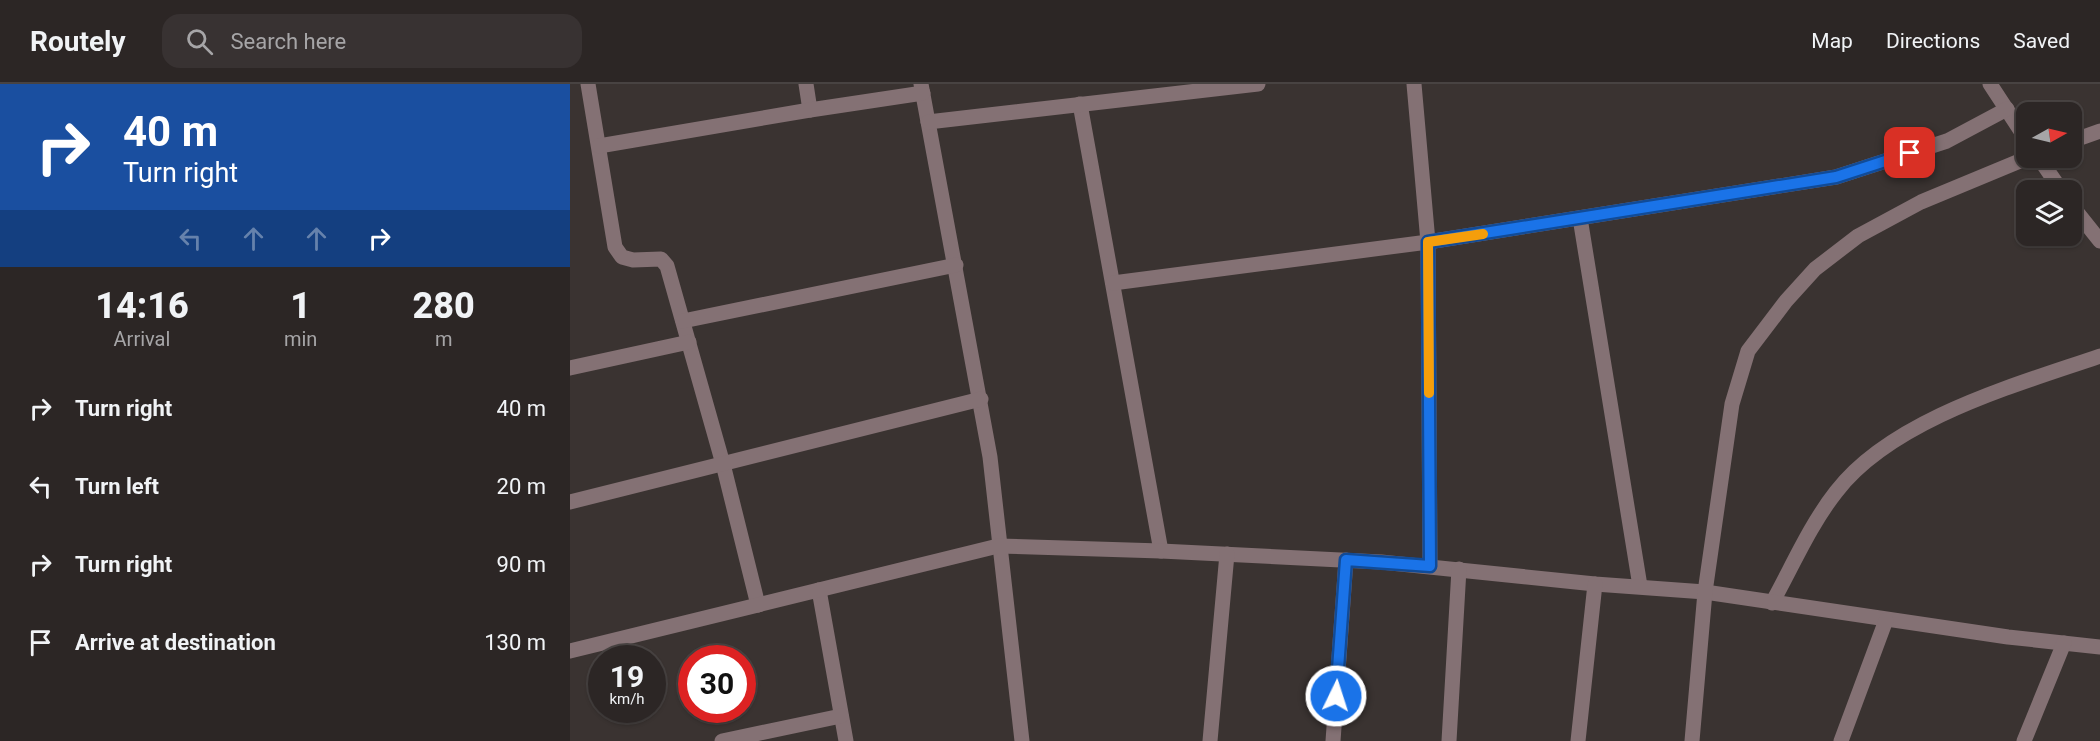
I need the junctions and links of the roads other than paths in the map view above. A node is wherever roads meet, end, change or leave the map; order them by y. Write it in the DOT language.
graph roads {
  1 [pos="588,84"];
  2 [pos="806,84"];
  3 [pos="1258,84"];
  4 [pos="1414,84"];
  5 [pos="1990,84"];
  6 [pos="922,89"];
  7 [pos="1080,104"];
  8 [pos="2007,109"];
  9 [pos="810,110"];
  10 [pos="928,122"];
  11 [pos="2016,123"];
  12 [pos="2100,131"];
  13 [pos="2082,137"];
  14 [pos="599,147"];
  15 [pos="2016,162"];
  16 [pos="1580,218"];
  17 [pos="2082,218"];
  18 [pos="2100,241"];
  19 [pos="1428,242"];
  20 [pos="956,265"];
  21 [pos="1113,283"];
  22 [pos="683,321"];
  23 [pos="689,342"];
  24 [pos="2100,356"];
  25 [pos="570,368"];
  26 [pos="981,399"];
  27 [pos="723,464"];
  28 [pos="570,502"];
  29 [pos="998,546"];
  30 [pos="1161,551"];
  31 [pos="1227,554"];
  32 [pos="1346,560"];
  33 [pos="1430,566"];
  34 [pos="1460,569"];
  35 [pos="1595,584"];
  36 [pos="1640,586"];
  37 [pos="819,590"];
  38 [pos="1705,592"];
  39 [pos="1772,603"];
  40 [pos="758,605"];
  41 [pos="1886,620"];
  42 [pos="2064,643"];
  43 [pos="2100,646"];
  44 [pos="570,651"];
  45 [pos="842,716"];
  46 [pos="722,741"];
  47 [pos="846,741"];
  48 [pos="1022,741"];
  49 [pos="1210,741"];
  50 [pos="1333,741"];
  51 [pos="1449,741"];
  52 [pos="1578,741"];
  53 [pos="1692,741"];
  54 [pos="1841,741"];
  55 [pos="2024,741"];
  1 -- 14 [label="street"];
  2 -- 9 [label="street"];
  3 -- 7 [label="street"];
  4 -- 19 [label="street"];
  5 -- 8 [label="street"];
  6 -- 9 [label="street"];
  6 -- 10 [label="street"];
  7 -- 10 [label="street"];
  7 -- 21 [label="street"];
  8 -- 11 [label="street"];
  8 -- 16 [label="street"];
  9 -- 14 [label="street"];
  10 -- 20 [label="street"];
  12 -- 13 [label="street"];
  14 -- 22 [label="street"];
  15 -- 38 [label="street"];
  16 -- 19 [label="street"];
  16 -- 36 [label="street"];
  17 -- 18 [label="street"];
  19 -- 21 [label="street"];
  19 -- 33 [label="street"];
  20 -- 22 [label="street"];
  20 -- 26 [label="street"];
  21 -- 30 [label="street"];
  22 -- 23 [label="street"];
  23 -- 25 [label="street"];
  23 -- 27 [label="street"];
  24 -- 39 [label="street"];
  26 -- 27 [label="street"];
  26 -- 29 [label="street"];
  27 -- 28 [label="street"];
  27 -- 40 [label="street"];
  29 -- 30 [label="street"];
  29 -- 37 [label="street"];
  29 -- 48 [label="street"];
  30 -- 31 [label="street"];
  31 -- 32 [label="street"];
  31 -- 49 [label="street"];
  32 -- 33 [label="street"];
  32 -- 50 [label="street"];
  33 -- 34 [label="street"];
  34 -- 35 [label="street"];
  34 -- 51 [label="street"];
  35 -- 36 [label="street"];
  35 -- 52 [label="street"];
  36 -- 38 [label="street"];
  37 -- 40 [label="street"];
  37 -- 45 [label="street"];
  38 -- 39 [label="street"];
  38 -- 53 [label="street"];
  39 -- 41 [label="street"];
  40 -- 44 [label="street"];
  41 -- 42 [label="street"];
  41 -- 54 [label="street"];
  42 -- 43 [label="street"];
  42 -- 55 [label="street"];
  45 -- 46 [label="street"];
  45 -- 47 [label="street"];
}
